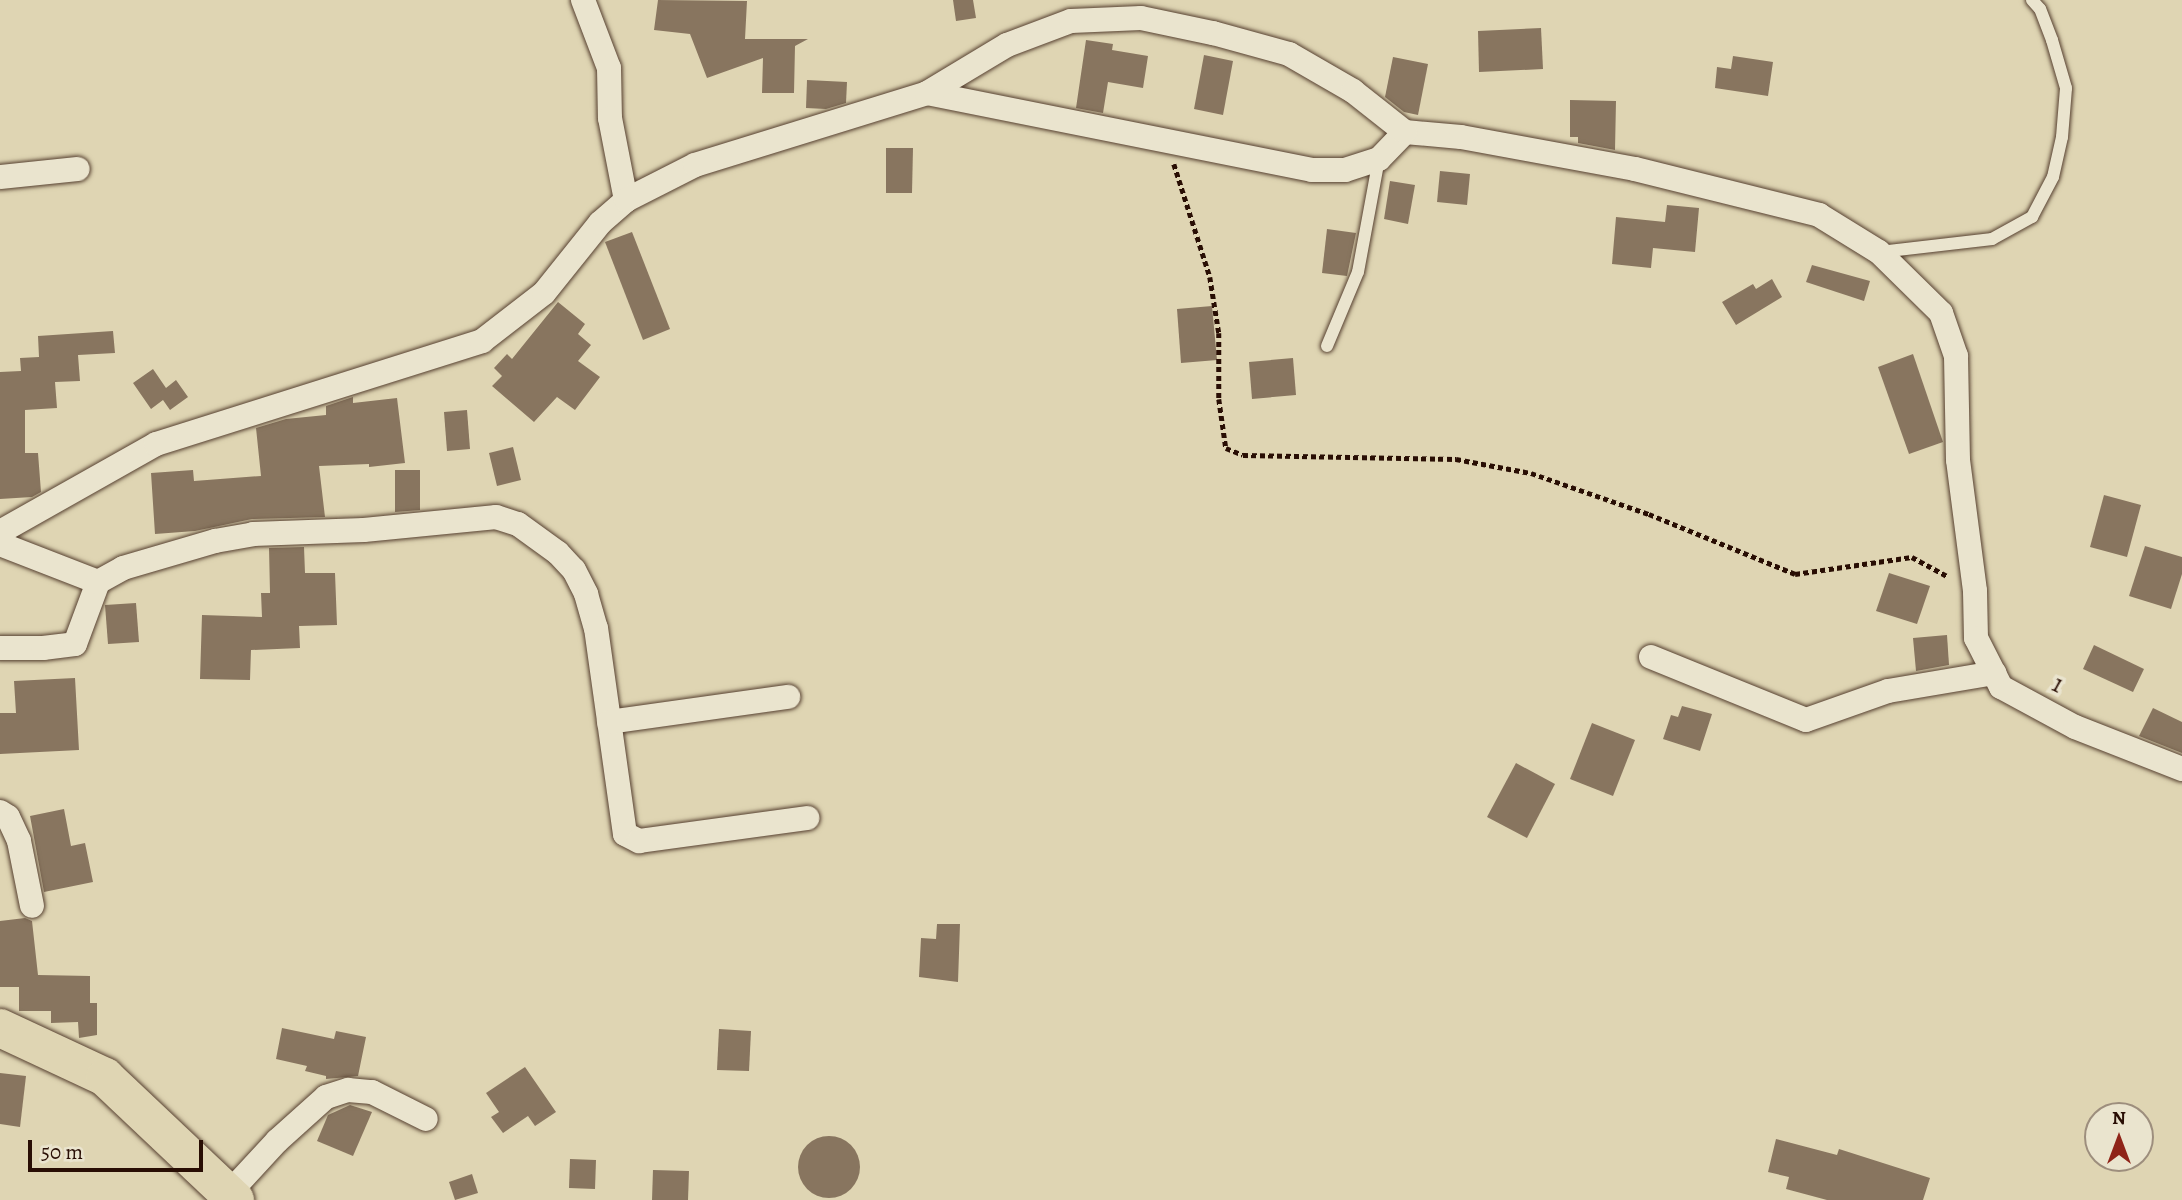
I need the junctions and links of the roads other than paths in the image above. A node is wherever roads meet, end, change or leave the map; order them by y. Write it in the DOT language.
graph roads {
  1 [pos="583,0"];
  2 [pos="2032,0"];
  3 [pos="927,93"];
  4 [pos="1405,132"];
  5 [pos="1379,159"];
  6 [pos="78,169"];
  7 [pos="0,177"];
  8 [pos="626,200"];
  9 [pos="1879,252"];
  10 [pos="1327,346"];
  11 [pos="0,532"];
  12 [pos="0,544"];
  13 [pos="98,582"];
  14 [pos="0,648"];
  15 [pos="1651,657"];
  16 [pos="1994,673"];
  17 [pos="788,697"];
  18 [pos="608,722"];
  19 [pos="2182,769"];
  20 [pos="0,812"];
  21 [pos="807,818"];
  22 [pos="32,906"];
  23 [pos="0,1028"];
  24 [pos="426,1119"];
  25 [pos="232,1196"];
  1 -- 8 [label="street"];
  2 -- 9 [label="lane"];
  3 -- 4 [label="street"];
  3 -- 5 [label="street"];
  3 -- 8 [label="street"];
  4 -- 5 [label="street"];
  4 -- 9 [label="street, 1"];
  5 -- 10 [label="lane"];
  6 -- 7 [label="street"];
  8 -- 11 [label="street"];
  9 -- 16 [label="street, 1"];
  12 -- 13 [label="street"];
  13 -- 14 [label="street"];
  13 -- 18 [label="street"];
  15 -- 16 [label="street"];
  16 -- 19 [label="street, 1"];
  17 -- 18 [label="street"];
  18 -- 21 [label="street"];
  20 -- 22 [label="street"];
  23 -- 25 [label="main road"];
  24 -- 25 [label="street"];
}
